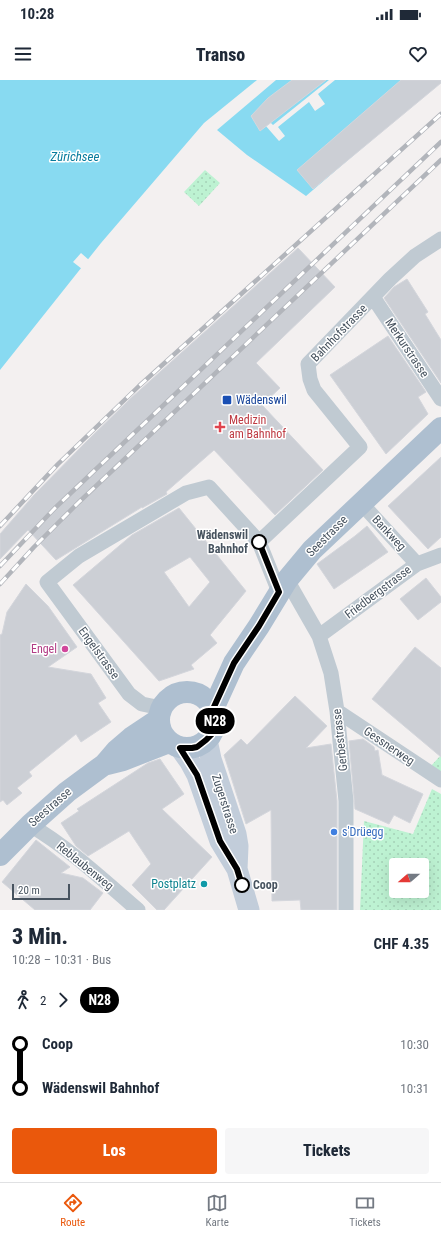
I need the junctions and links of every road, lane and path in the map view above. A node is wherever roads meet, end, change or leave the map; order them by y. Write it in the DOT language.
graph roads {
  1 [pos="441,239"];
  2 [pos="373,296"];
  3 [pos="441,399"];
  4 [pos="441,428"];
  5 [pos="361,503"];
  6 [pos="259,542"];
  7 [pos="441,555"];
  8 [pos="417,564"];
  9 [pos="283,586"];
  10 [pos="319,636"];
  11 [pos="234,663"];
  12 [pos="192,692"];
  13 [pos="213,709"];
  14 [pos="337,711"];
  15 [pos="160,714"];
  16 [pos="206,740"];
  17 [pos="175,745"];
  18 [pos="105,764"];
  19 [pos="441,780"];
  20 [pos="30,824"];
  21 [pos="0,855"];
  22 [pos="237,869"];
  23 [pos="138,910"];
  24 [pos="249,910"];
  25 [pos="346,910"];
  1 -- 2 [label="street, Bahnhofstrasse"];
  2 -- 3 [label="street, Merkurstrasse"];
  2 -- 6 [label="street, Bahnhofstrasse"];
  4 -- 5 [label="main road, Seestrasse"];
  5 -- 8 [label="street, Bankweg"];
  5 -- 9 [label="main road, Seestrasse"];
  6 -- 9 [label="street"];
  6 -- 15 [label="street, Engelstrasse"];
  7 -- 8 [label="street, Friedbergstrasse"];
  8 -- 10 [label="street, Friedbergstrasse"];
  9 -- 10 [label="street, Gerbestrasse"];
  9 -- 11 [label="main road, Seestrasse"];
  10 -- 14 [label="street, Gerbestrasse"];
  11 -- 12 [label="main road, Seestrasse"];
  11 -- 13 [label="main road, Seestrasse"];
  12 -- 13 [label="main road"];
  12 -- 15 [label="main road"];
  13 -- 16 [label="main road"];
  14 -- 19 [label="street, Gessnerweg"];
  14 -- 25 [label="street, Gerbestrasse"];
  15 -- 17 [label="main road"];
  15 -- 18 [label="main road, Seestrasse"];
  16 -- 17 [label="main road"];
  16 -- 22 [label="main road, Zugerstrasse"];
  17 -- 18 [label="main road, Seestrasse"];
  17 -- 22 [label="main road, Zugerstrasse"];
  18 -- 20 [label="main road, Seestrasse"];
  20 -- 21 [label="main road, Seestrasse"];
  20 -- 23 [label="street, Reblaubenweg"];
  22 -- 24 [label="main road, Zugerstrasse"];
}
